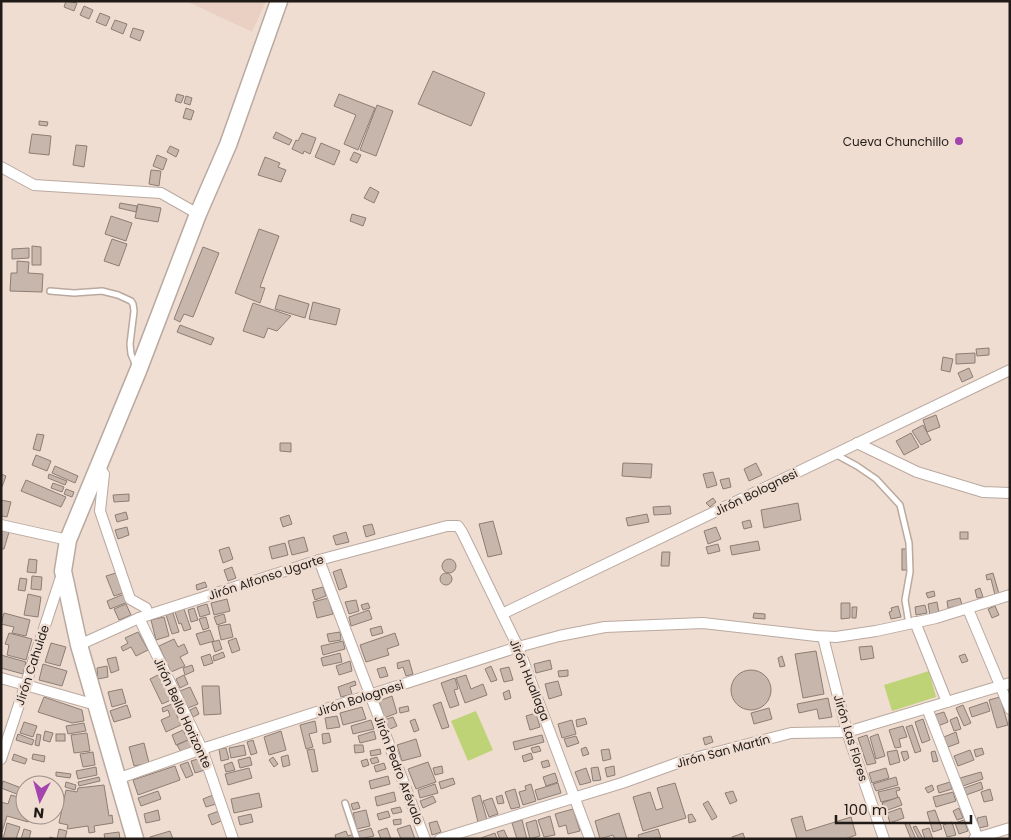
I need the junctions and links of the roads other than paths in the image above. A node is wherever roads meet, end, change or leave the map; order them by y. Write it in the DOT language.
graph roads {
  1 [pos="280,3"];
  2 [pos="1,167"];
  3 [pos="198,214"];
  4 [pos="50,291"];
  5 [pos="1010,370"];
  6 [pos="138,371"];
  7 [pos="857,443"];
  8 [pos="834,454"];
  9 [pos="98,466"];
  10 [pos="1010,493"];
  11 [pos="1,525"];
  12 [pos="458,526"];
  13 [pos="68,540"];
  14 [pos="319,560"];
  15 [pos="63,571"];
  16 [pos="1010,595"];
  17 [pos="968,609"];
  18 [pos="502,614"];
  19 [pos="143,617"];
  20 [pos="912,623"];
  21 [pos="823,637"];
  22 [pos="79,645"];
  23 [pos="518,647"];
  24 [pos="1,678"];
  25 [pos="1006,684"];
  26 [pos="26,685"];
  27 [pos="370,695"];
  28 [pos="947,702"];
  29 [pos="96,705"];
  30 [pos="927,708"];
  31 [pos="1010,709"];
  32 [pos="847,732"];
  33 [pos="202,749"];
  34 [pos="1,759"];
  35 [pos="117,779"];
  36 [pos="575,796"];
  37 [pos="345,803"];
  38 [pos="1010,828"];
  39 [pos="976,838"];
  40 [pos="135,839"];
  41 [pos="233,839"];
  42 [pos="357,839"];
  43 [pos="425,839"];
  44 [pos="440,839"];
  45 [pos="590,839"];
  46 [pos="884,839"];
  1 -- 3 [label="highway"];
  2 -- 3 [label="street"];
  3 -- 6 [label="highway"];
  4 -- 6 [label="lane"];
  5 -- 7 [label="street, Jirón Bolognesi"];
  6 -- 9 [label="highway"];
  7 -- 8 [label="street, Jirón Bolognesi"];
  7 -- 10 [label="street"];
  8 -- 18 [label="street, Jirón Bolognesi"];
  8 -- 20 [label="lane"];
  9 -- 13 [label="highway"];
  9 -- 19 [label="street, Jirón Bello Horizonte"];
  11 -- 13 [label="street"];
  12 -- 14 [label="street, Jirón Alfonso Ugarte"];
  12 -- 18 [label="street, Jirón Huallaga"];
  13 -- 15 [label="highway"];
  14 -- 19 [label="street, Jirón Alfonso Ugarte"];
  14 -- 27 [label="street, Jirón Pedro Arévalo"];
  15 -- 22 [label="highway"];
  15 -- 26 [label="street, Jirón Cahuide"];
  16 -- 17 [label="street, Jirón Bolognesi"];
  17 -- 20 [label="street, Jirón Bolognesi"];
  17 -- 25 [label="street"];
  18 -- 23 [label="street, Jirón Huallaga"];
  19 -- 22 [label="street, Jirón Alfonso Ugarte"];
  19 -- 33 [label="street, Jirón Bello Horizonte"];
  20 -- 21 [label="street, Jirón Bolognesi"];
  20 -- 28 [label="street"];
  21 -- 23 [label="street, Jirón Bolognesi"];
  21 -- 32 [label="street, Jirón Las Flores"];
  22 -- 29 [label="highway"];
  23 -- 27 [label="street, Jirón Bolognesi"];
  23 -- 36 [label="street, Jirón Huallaga"];
  24 -- 26 [label="street"];
  25 -- 28 [label="street, Jirón San Martín"];
  25 -- 31 [label="street"];
  26 -- 29 [label="street"];
  26 -- 34 [label="street, Jirón Cahuide"];
  27 -- 33 [label="street, Jirón Bolognesi"];
  27 -- 43 [label="street, Jirón Pedro Arévalo"];
  28 -- 30 [label="street, Jirón San Martín"];
  29 -- 35 [label="highway"];
  30 -- 32 [label="street, Jirón San Martín"];
  30 -- 39 [label="street"];
  32 -- 36 [label="street, Jirón San Martín"];
  32 -- 46 [label="street, Jirón Las Flores"];
  33 -- 35 [label="street, Jirón Bolognesi"];
  33 -- 41 [label="street, Jirón Bello Horizonte"];
  35 -- 40 [label="highway"];
  36 -- 44 [label="street, Jirón San Martín"];
  36 -- 45 [label="street, Jirón Huallaga"];
  37 -- 42 [label="lane"];
  38 -- 39 [label="street"];
}
